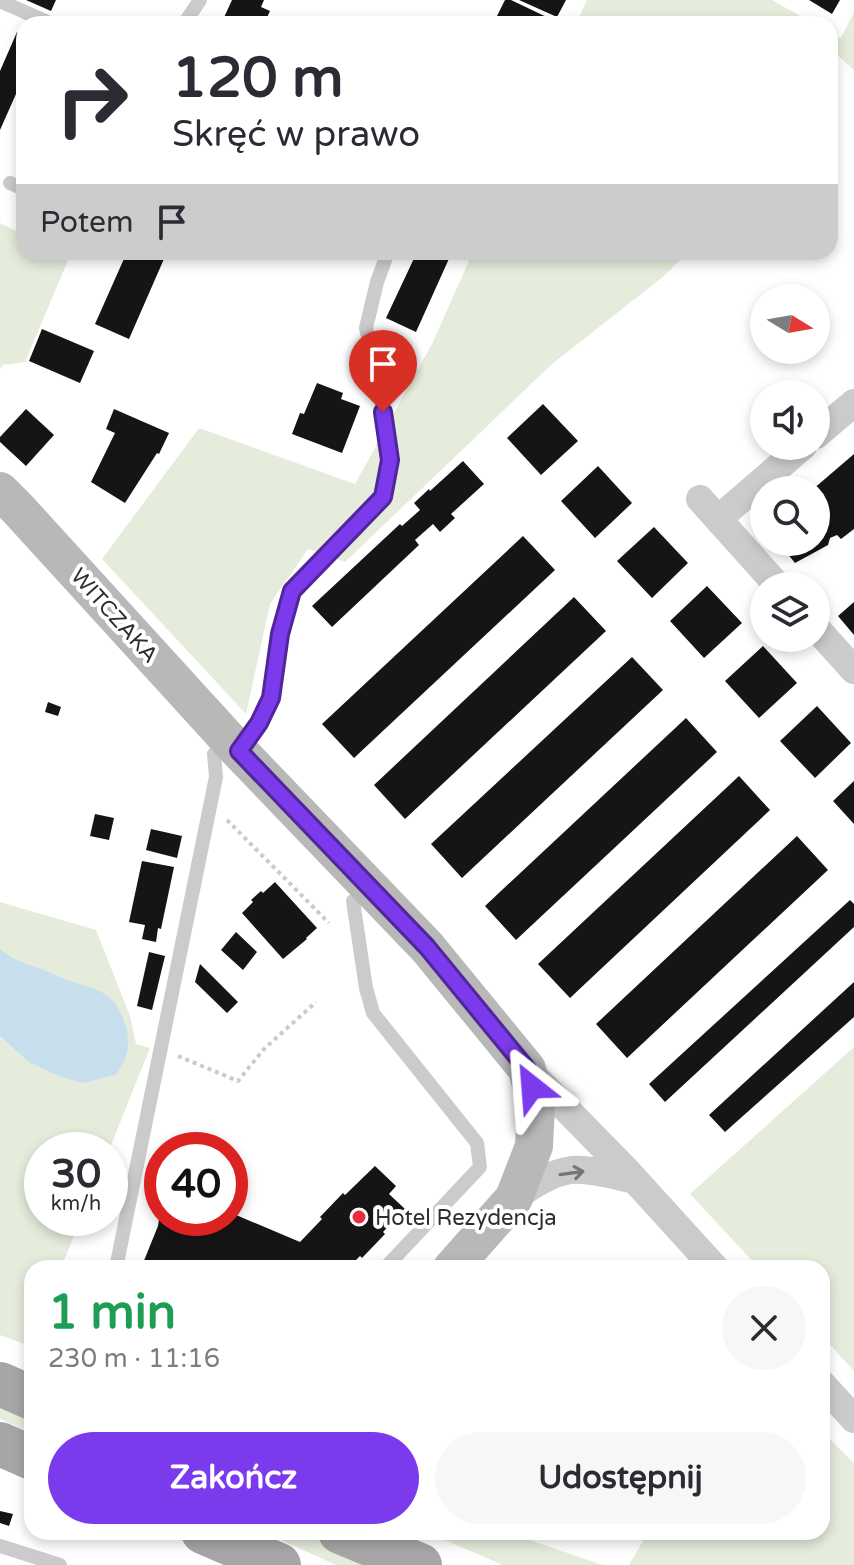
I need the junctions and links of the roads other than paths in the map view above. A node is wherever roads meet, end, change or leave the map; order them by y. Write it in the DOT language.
graph roads {
  1 [pos="0,1"];
  2 [pos="34,16"];
  3 [pos="385,260"];
  4 [pos="854,403"];
  5 [pos="830,423"];
  6 [pos="782,460"];
  7 [pos="6,502"];
  8 [pos="765,572"];
  9 [pos="830,643"];
  10 [pos="854,670"];
  11 [pos="227,748"];
  12 [pos="361,894"];
  13 [pos="527,1069"];
  14 [pos="635,1180"];
  15 [pos="514,1198"];
  16 [pos="118,1260"];
  17 [pos="393,1260"];
  18 [pos="459,1260"];
  19 [pos="708,1260"];
  20 [pos="0,1384"];
  21 [pos="830,1393"];
  22 [pos="24,1394"];
  23 [pos="854,1419"];
  24 [pos="0,1444"];
  25 [pos="24,1454"];
  26 [pos="221,1540"];
  27 [pos="359,1540"];
  28 [pos="393,1540"];
  29 [pos="0,1546"];
  30 [pos="60,1565"];
  31 [pos="279,1565"];
  32 [pos="420,1565"];
  33 [pos="428,1565"];
  1 -- 2 [label="lane"];
  3 -- 11 [label="lane"];
  4 -- 5 [label="street"];
  6 -- 8 [label="street"];
  7 -- 11 [label="street, WITCZAKA"];
  9 -- 10 [label="street"];
  11 -- 12 [label="street, WITCZAKA"];
  11 -- 16 [label="lane"];
  12 -- 13 [label="street, WITCZAKA"];
  12 -- 17 [label="lane"];
  13 -- 14 [label="street"];
  13 -- 15 [label="street"];
  15 -- 14 [label="street, one-way"];
  14 -- 19 [label="street"];
  15 -- 18 [label="street"];
  20 -- 22 [label="main road"];
  21 -- 23 [label="street"];
  24 -- 25 [label="main road"];
  26 -- 31 [label="main road"];
  27 -- 32 [label="main road"];
  28 -- 33 [label="street"];
  29 -- 30 [label="lane"];
}
